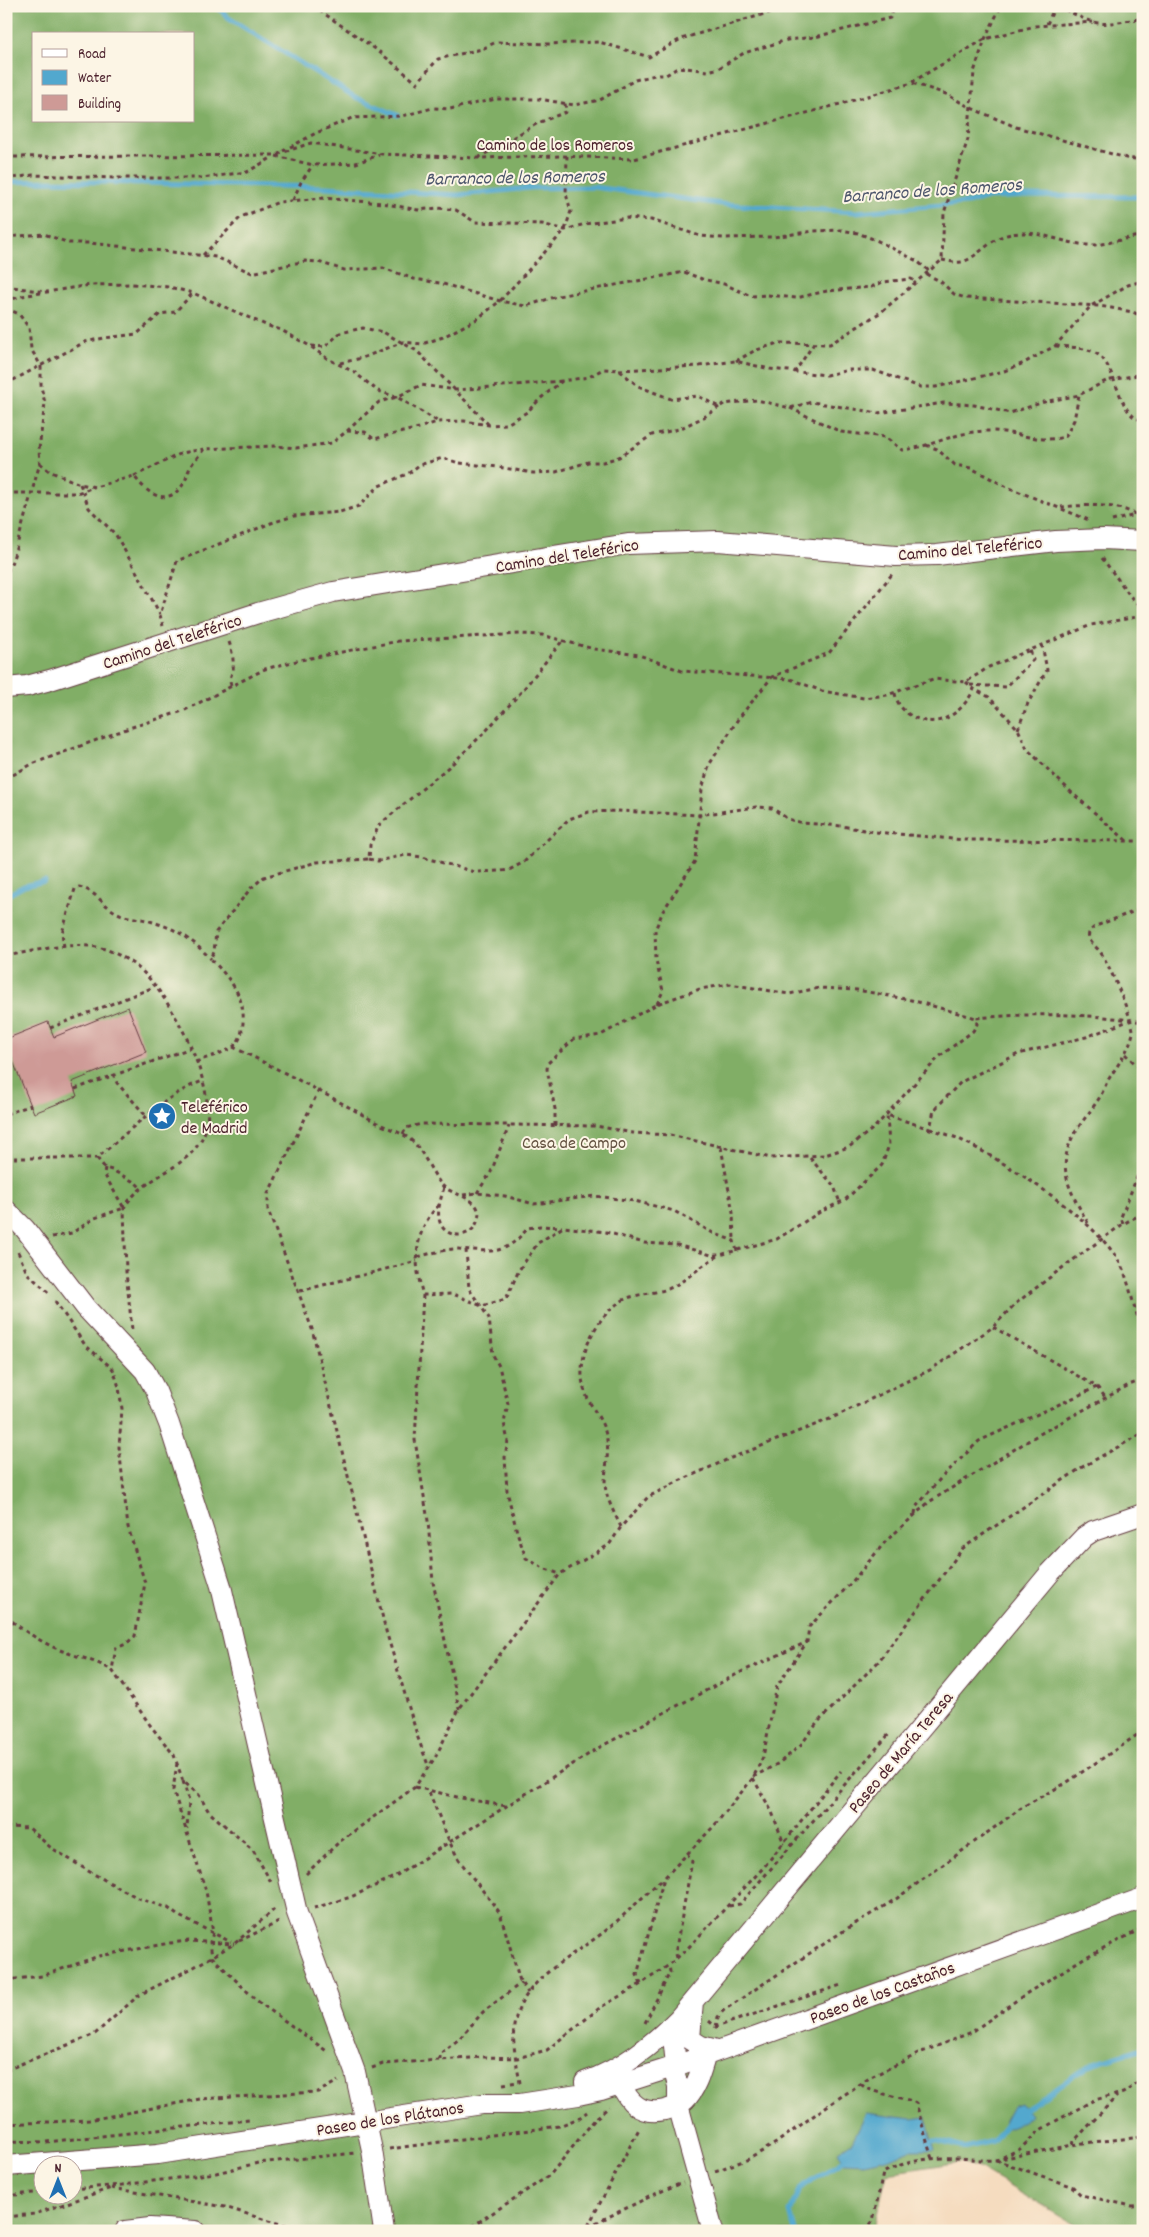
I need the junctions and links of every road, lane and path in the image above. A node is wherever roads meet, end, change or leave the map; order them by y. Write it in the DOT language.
graph roads {
  1 [pos="313,6"];
  2 [pos="781,6"];
  3 [pos="894,6"];
  4 [pos="1000,6"];
  5 [pos="1057,6"];
  6 [pos="1143,19"];
  7 [pos="1093,22"];
  8 [pos="1047,24"];
  9 [pos="985,39"];
  10 [pos="912,83"];
  11 [pos="566,103"];
  12 [pos="971,108"];
  13 [pos="382,154"];
  14 [pos="275,156"];
  15 [pos="567,156"];
  16 [pos="6,157"];
  17 [pos="478,158"];
  18 [pos="1143,160"];
  19 [pos="313,165"];
  20 [pos="6,179"];
  21 [pos="293,201"];
  22 [pos="565,230"];
  23 [pos="6,236"];
  24 [pos="1143,236"];
  25 [pos="203,256"];
  26 [pos="942,260"];
  27 [pos="927,272"];
  28 [pos="1143,281"];
  29 [pos="917,282"];
  30 [pos="6,286"];
  31 [pos="49,293"];
  32 [pos="194,293"];
  33 [pos="6,301"];
  34 [pos="500,301"];
  35 [pos="1090,306"];
  36 [pos="6,308"];
  37 [pos="1143,316"];
  38 [pos="403,342"];
  39 [pos="813,345"];
  40 [pos="310,346"];
  41 [pos="1055,346"];
  42 [pos="735,361"];
  43 [pos="339,363"];
  44 [pos="41,366"];
  45 [pos="619,370"];
  46 [pos="794,373"];
  47 [pos="1143,374"];
  48 [pos="1114,380"];
  49 [pos="562,381"];
  50 [pos="6,384"];
  51 [pos="456,390"];
  52 [pos="1080,394"];
  53 [pos="397,397"];
  54 [pos="724,404"];
  55 [pos="790,408"];
  56 [pos="1143,420"];
  57 [pos="437,422"];
  58 [pos="489,425"];
  59 [pos="347,431"];
  60 [pos="925,445"];
  61 [pos="204,449"];
  62 [pos="40,464"];
  63 [pos="134,476"];
  64 [pos="80,484"];
  65 [pos="95,487"];
  66 [pos="83,491"];
  67 [pos="6,493"];
  68 [pos="32,493"];
  69 [pos="1061,507"];
  70 [pos="1135,514"];
  71 [pos="1097,523"];
  72 [pos="1143,541"];
  73 [pos="1106,555"];
  74 [pos="888,568"];
  75 [pos="6,587"];
  76 [pos="1143,608"];
  77 [pos="160,614"];
  78 [pos="1143,616"];
  79 [pos="228,636"];
  80 [pos="563,640"];
  81 [pos="169,643"];
  82 [pos="1042,645"];
  83 [pos="1030,650"];
  84 [pos="772,677"];
  85 [pos="967,683"];
  86 [pos="231,686"];
  87 [pos="6,688"];
  88 [pos="974,689"];
  89 [pos="895,693"];
  90 [pos="1018,729"];
  91 [pos="6,779"];
  92 [pos="698,815"];
  93 [pos="1127,841"];
  94 [pos="1143,842"];
  95 [pos="369,859"];
  96 [pos="1143,908"];
  97 [pos="64,947"];
  98 [pos="6,956"];
  99 [pos="211,959"];
  100 [pos="154,987"];
  101 [pos="657,1004"];
  102 [pos="976,1018"];
  103 [pos="1131,1020"];
  104 [pos="1143,1022"];
  105 [pos="50,1028"];
  106 [pos="233,1047"];
  107 [pos="191,1048"];
  108 [pos="1125,1054"];
  109 [pos="196,1062"];
  110 [pos="1143,1071"];
  111 [pos="113,1074"];
  112 [pos="203,1081"];
  113 [pos="75,1089"];
  114 [pos="319,1090"];
  115 [pos="31,1105"];
  116 [pos="6,1114"];
  117 [pos="887,1115"];
  118 [pos="147,1117"];
  119 [pos="509,1126"];
  120 [pos="556,1126"];
  121 [pos="930,1129"];
  122 [pos="403,1134"];
  123 [pos="721,1147"];
  124 [pos="6,1158"];
  125 [pos="97,1158"];
  126 [pos="809,1158"];
  127 [pos="1143,1162"];
  128 [pos="105,1168"];
  129 [pos="444,1187"];
  130 [pos="141,1188"];
  131 [pos="477,1193"];
  132 [pos="463,1195"];
  133 [pos="840,1203"];
  134 [pos="439,1205"];
  135 [pos="124,1208"];
  136 [pos="6,1210"];
  137 [pos="1143,1213"];
  138 [pos="1088,1223"];
  139 [pos="1123,1224"];
  140 [pos="563,1228"];
  141 [pos="1103,1238"];
  142 [pos="734,1240"];
  143 [pos="36,1244"];
  144 [pos="466,1250"];
  145 [pos="737,1250"];
  146 [pos="720,1255"];
  147 [pos="418,1259"];
  148 [pos="300,1291"];
  149 [pos="423,1295"];
  150 [pos="482,1306"];
  151 [pos="992,1327"];
  152 [pos="1143,1329"];
  153 [pos="128,1350"];
  154 [pos="1143,1380"];
  155 [pos="1097,1387"];
  156 [pos="1106,1398"];
  157 [pos="1143,1432"];
  158 [pos="916,1514"];
  159 [pos="1143,1514"];
  160 [pos="621,1527"];
  161 [pos="560,1574"];
  162 [pos="6,1616"];
  163 [pos="808,1642"];
  164 [pos="112,1670"];
  165 [pos="459,1709"];
  166 [pos="1143,1730"];
  167 [pos="177,1763"];
  168 [pos="429,1766"];
  169 [pos="841,1771"];
  170 [pos="752,1778"];
  171 [pos="183,1781"];
  172 [pos="415,1787"];
  173 [pos="429,1792"];
  174 [pos="506,1806"];
  175 [pos="6,1827"];
  176 [pos="187,1833"];
  177 [pos="450,1843"];
  178 [pos="784,1844"];
  179 [pos="688,1855"];
  180 [pos="664,1878"];
  181 [pos="281,1886"];
  182 [pos="1143,1898"];
  183 [pos="297,1913"];
  184 [pos="1143,1928"];
  185 [pos="213,1933"];
  186 [pos="210,1942"];
  187 [pos="234,1944"];
  188 [pos="212,1957"];
  189 [pos="676,1958"];
  190 [pos="669,1965"];
  191 [pos="6,1980"];
  192 [pos="521,1983"];
  193 [pos="642,1984"];
  194 [pos="528,1992"];
  195 [pos="694,1999"];
  196 [pos="678,2018"];
  197 [pos="715,2051"];
  198 [pos="640,2053"];
  199 [pos="332,2056"];
  200 [pos="517,2058"];
  201 [pos="440,2060"];
  202 [pos="674,2066"];
  203 [pos="6,2070"];
  204 [pos="355,2072"];
  205 [pos="1143,2080"];
  206 [pos="621,2082"];
  207 [pos="861,2084"];
  208 [pos="500,2085"];
  209 [pos="522,2089"];
  210 [pos="1117,2095"];
  211 [pos="482,2104"];
  212 [pos="678,2105"];
  213 [pos="648,2111"];
  214 [pos="256,2119"];
  215 [pos="366,2122"];
  216 [pos="6,2124"];
  217 [pos="1143,2137"];
  218 [pos="6,2140"];
  219 [pos="1073,2145"];
  220 [pos="932,2159"];
  221 [pos="995,2160"];
  222 [pos="6,2166"];
  223 [pos="698,2178"];
  224 [pos="160,2179"];
  225 [pos="122,2185"];
  226 [pos="82,2188"];
  227 [pos="111,2188"];
  228 [pos="32,2193"];
  229 [pos="6,2196"];
  230 [pos="1143,2205"];
  231 [pos="6,2217"];
  232 [pos="588,2226"];
  233 [pos="124,2231"];
  234 [pos="195,2231"];
  235 [pos="310,2231"];
  236 [pos="384,2231"];
  237 [pos="464,2231"];
  238 [pos="582,2231"];
  239 [pos="713,2231"];
  240 [pos="864,2231"];
  1 -- 2 [label="path"];
  3 -- 11 [label="path"];
  4 -- 9 [label="path"];
  5 -- 7 [label="path"];
  5 -- 8 [label="path"];
  6 -- 7 [label="path, Camino de los Romeros"];
  7 -- 8 [label="path, Camino de los Romeros"];
  8 -- 9 [label="path, Camino de los Romeros"];
  9 -- 10 [label="path, Camino de los Romeros"];
  9 -- 12 [label="path"];
  10 -- 12 [label="path"];
  10 -- 15 [label="path, Camino de los Romeros"];
  11 -- 14 [label="path"];
  11 -- 17 [label="path"];
  12 -- 18 [label="path"];
  12 -- 26 [label="path"];
  13 -- 14 [label="path, Camino de los Romeros"];
  13 -- 17 [label="path, Camino de los Romeros"];
  13 -- 19 [label="path"];
  14 -- 16 [label="path, Camino de los Romeros"];
  14 -- 19 [label="path"];
  14 -- 20 [label="path"];
  15 -- 17 [label="path, Camino de los Romeros"];
  15 -- 22 [label="path"];
  19 -- 21 [label="path"];
  21 -- 22 [label="path"];
  21 -- 25 [label="path"];
  22 -- 27 [label="path"];
  22 -- 34 [label="path"];
  23 -- 25 [label="path"];
  24 -- 26 [label="path"];
  25 -- 34 [label="path"];
  26 -- 27 [label="path"];
  27 -- 29 [label="path"];
  27 -- 35 [label="path"];
  28 -- 35 [label="path"];
  29 -- 34 [label="path"];
  29 -- 39 [label="path"];
  30 -- 31 [label="path"];
  31 -- 32 [label="path"];
  31 -- 33 [label="path"];
  32 -- 40 [label="path"];
  32 -- 44 [label="path"];
  34 -- 38 [label="path"];
  35 -- 37 [label="path"];
  35 -- 41 [label="path"];
  36 -- 44 [label="path"];
  38 -- 40 [label="path"];
  38 -- 43 [label="path"];
  38 -- 51 [label="path"];
  39 -- 42 [label="path"];
  39 -- 46 [label="path"];
  40 -- 43 [label="path"];
  41 -- 46 [label="path"];
  41 -- 48 [label="path"];
  42 -- 45 [label="path"];
  42 -- 46 [label="path"];
  43 -- 53 [label="path"];
  44 -- 50 [label="path"];
  44 -- 62 [label="path"];
  45 -- 49 [label="path"];
  45 -- 54 [label="path"];
  47 -- 48 [label="path"];
  48 -- 52 [label="path"];
  48 -- 56 [label="path"];
  49 -- 51 [label="path"];
  49 -- 58 [label="path"];
  51 -- 53 [label="path"];
  51 -- 58 [label="path"];
  52 -- 55 [label="path"];
  52 -- 60 [label="path"];
  53 -- 57 [label="path"];
  53 -- 59 [label="path"];
  54 -- 55 [label="path"];
  54 -- 77 [label="path"];
  55 -- 60 [label="path"];
  57 -- 58 [label="path"];
  57 -- 59 [label="path"];
  59 -- 61 [label="path"];
  60 -- 69 [label="path"];
  61 -- 63 [label="path"];
  61 -- 63 [label="path"];
  62 -- 64 [label="path"];
  62 -- 68 [label="path"];
  63 -- 65 [label="path"];
  64 -- 65 [label="path"];
  64 -- 66 [label="path"];
  65 -- 66 [label="path"];
  66 -- 68 [label="path"];
  66 -- 77 [label="path"];
  67 -- 68 [label="path"];
  68 -- 75 [label="path"];
  69 -- 70 [label="path"];
  69 -- 71 [label="path"];
  72 -- 81 [label="street, Camino del Teleférico"];
  73 -- 76 [label="path"];
  74 -- 84 [label="path"];
  77 -- 81 [label="path"];
  78 -- 82 [label="path"];
  79 -- 86 [label="path"];
  80 -- 84 [label="path"];
  80 -- 86 [label="path"];
  80 -- 95 [label="path"];
  81 -- 87 [label="street, Camino del Teleférico"];
  82 -- 83 [label="path"];
  82 -- 90 [label="path"];
  83 -- 85 [label="path"];
  83 -- 85 [label="path"];
  84 -- 89 [label="path"];
  84 -- 92 [label="path"];
  85 -- 88 [label="path"];
  85 -- 89 [label="path"];
  86 -- 91 [label="path"];
  88 -- 89 [label="path"];
  88 -- 90 [label="path"];
  90 -- 93 [label="path"];
  92 -- 93 [label="path"];
  92 -- 95 [label="path"];
  92 -- 101 [label="path"];
  93 -- 94 [label="path"];
  95 -- 99 [label="path"];
  96 -- 103 [label="path"];
  97 -- 98 [label="path"];
  97 -- 99 [label="path"];
  97 -- 100 [label="path"];
  99 -- 106 [label="path"];
  100 -- 105 [label="path"];
  100 -- 107 [label="path"];
  101 -- 102 [label="path"];
  101 -- 120 [label="path"];
  102 -- 103 [label="path"];
  102 -- 117 [label="path"];
  103 -- 104 [label="path"];
  103 -- 108 [label="path"];
  103 -- 121 [label="path"];
  106 -- 109 [label="path"];
  106 -- 114 [label="path"];
  107 -- 109 [label="path"];
  107 -- 111 [label="path"];
  108 -- 110 [label="path"];
  108 -- 138 [label="path"];
  109 -- 112 [label="path"];
  111 -- 113 [label="path"];
  111 -- 118 [label="path"];
  112 -- 118 [label="path"];
  112 -- 130 [label="path"];
  114 -- 122 [label="path"];
  114 -- 148 [label="path"];
  115 -- 116 [label="path"];
  117 -- 121 [label="path"];
  117 -- 126 [label="path"];
  117 -- 133 [label="path"];
  118 -- 125 [label="path"];
  119 -- 120 [label="path"];
  119 -- 122 [label="path"];
  119 -- 131 [label="path"];
  120 -- 123 [label="path"];
  121 -- 138 [label="path"];
  122 -- 129 [label="path"];
  123 -- 126 [label="path"];
  123 -- 142 [label="path"];
  124 -- 125 [label="path"];
  125 -- 128 [label="path"];
  126 -- 133 [label="path"];
  127 -- 139 [label="path"];
  128 -- 130 [label="path"];
  128 -- 135 [label="path"];
  129 -- 132 [label="path"];
  129 -- 134 [label="path"];
  130 -- 135 [label="path"];
  131 -- 132 [label="path"];
  131 -- 142 [label="path"];
  132 -- 134 [label="path"];
  133 -- 145 [label="path"];
  134 -- 147 [label="path"];
  135 -- 143 [label="path"];
  135 -- 153 [label="path"];
  136 -- 143 [label="street"];
  137 -- 139 [label="path"];
  138 -- 141 [label="path"];
  139 -- 141 [label="path"];
  140 -- 144 [label="path"];
  140 -- 146 [label="path"];
  140 -- 150 [label="path"];
  141 -- 151 [label="path"];
  141 -- 152 [label="path"];
  142 -- 145 [label="path"];
  143 -- 153 [label="street"];
  143 -- 164 [label="path"];
  144 -- 147 [label="path"];
  144 -- 150 [label="path"];
  145 -- 146 [label="path"];
  146 -- 160 [label="path"];
  147 -- 148 [label="path"];
  147 -- 149 [label="path"];
  148 -- 168 [label="path"];
  149 -- 150 [label="path"];
  149 -- 165 [label="path"];
  150 -- 161 [label="path"];
  151 -- 155 [label="path"];
  151 -- 160 [label="path"];
  153 -- 181 [label="street"];
  154 -- 156 [label="path"];
  155 -- 156 [label="path"];
  155 -- 158 [label="path"];
  156 -- 158 [label="path"];
  157 -- 170 [label="path"];
  158 -- 163 [label="path"];
  159 -- 195 [label="street, Paseo de María Teresa"];
  160 -- 161 [label="path"];
  161 -- 165 [label="path"];
  162 -- 164 [label="path"];
  163 -- 170 [label="path"];
  163 -- 174 [label="path"];
  164 -- 167 [label="path"];
  165 -- 168 [label="path"];
  166 -- 197 [label="path"];
  167 -- 171 [label="path"];
  167 -- 176 [label="path"];
  168 -- 172 [label="path"];
  169 -- 178 [label="path"];
  170 -- 178 [label="path"];
  170 -- 179 [label="path"];
  171 -- 176 [label="path"];
  171 -- 181 [label="path"];
  172 -- 173 [label="path"];
  172 -- 181 [label="path"];
  173 -- 174 [label="path"];
  173 -- 177 [label="path"];
  174 -- 177 [label="path"];
  175 -- 185 [label="path"];
  176 -- 185 [label="path"];
  177 -- 183 [label="path"];
  177 -- 192 [label="path"];
  178 -- 189 [label="path"];
  179 -- 180 [label="path"];
  179 -- 189 [label="path"];
  180 -- 193 [label="path"];
  180 -- 194 [label="path"];
  181 -- 183 [label="street"];
  181 -- 187 [label="path"];
  182 -- 197 [label="street, Paseo de los Castaños"];
  183 -- 187 [label="path"];
  183 -- 204 [label="street"];
  184 -- 207 [label="path"];
  185 -- 186 [label="path"];
  185 -- 187 [label="path"];
  186 -- 187 [label="path"];
  186 -- 188 [label="path"];
  186 -- 191 [label="path"];
  187 -- 188 [label="path"];
  188 -- 199 [label="path"];
  188 -- 203 [label="path"];
  189 -- 190 [label="path"];
  190 -- 193 [label="path"];
  190 -- 198 [label="path"];
  192 -- 194 [label="path"];
  192 -- 201 [label="path"];
  193 -- 200 [label="path"];
  194 -- 200 [label="path"];
  195 -- 196 [label="street, Paseo de María Teresa"];
  195 -- 197 [label="street"];
  196 -- 198 [label="street, Paseo de María Teresa"];
  196 -- 202 [label="street"];
  197 -- 202 [label="street, Paseo de los Castaños"];
  197 -- 212 [label="street"];
  198 -- 206 [label="street, Paseo de María Teresa"];
  200 -- 201 [label="path"];
  200 -- 209 [label="path"];
  201 -- 204 [label="path"];
  202 -- 206 [label="street, Paseo de los Castaños"];
  202 -- 212 [label="street"];
  204 -- 215 [label="street"];
  204 -- 216 [label="path"];
  205 -- 210 [label="path"];
  206 -- 209 [label="street"];
  206 -- 211 [label="street, Paseo de los Plátanos"];
  206 -- 213 [label="street"];
  206 -- 237 [label="path"];
  207 -- 220 [label="path"];
  207 -- 223 [label="path"];
  208 -- 209 [label="path"];
  209 -- 211 [label="street"];
  210 -- 219 [label="path"];
  210 -- 221 [label="path"];
  211 -- 215 [label="street, Paseo de los Plátanos"];
  212 -- 213 [label="street"];
  212 -- 223 [label="street"];
  213 -- 232 [label="path"];
  214 -- 218 [label="path"];
  215 -- 222 [label="street, Paseo de los Plátanos"];
  215 -- 236 [label="street"];
  217 -- 219 [label="path"];
  219 -- 221 [label="path"];
  220 -- 221 [label="path"];
  220 -- 240 [label="path"];
  221 -- 230 [label="path"];
  223 -- 232 [label="path"];
  223 -- 239 [label="street"];
  224 -- 225 [label="path"];
  225 -- 226 [label="path"];
  225 -- 227 [label="path"];
  227 -- 231 [label="path"];
  227 -- 235 [label="path"];
  228 -- 229 [label="path"];
  232 -- 238 [label="path"];
  233 -- 234 [label="street"];
}
